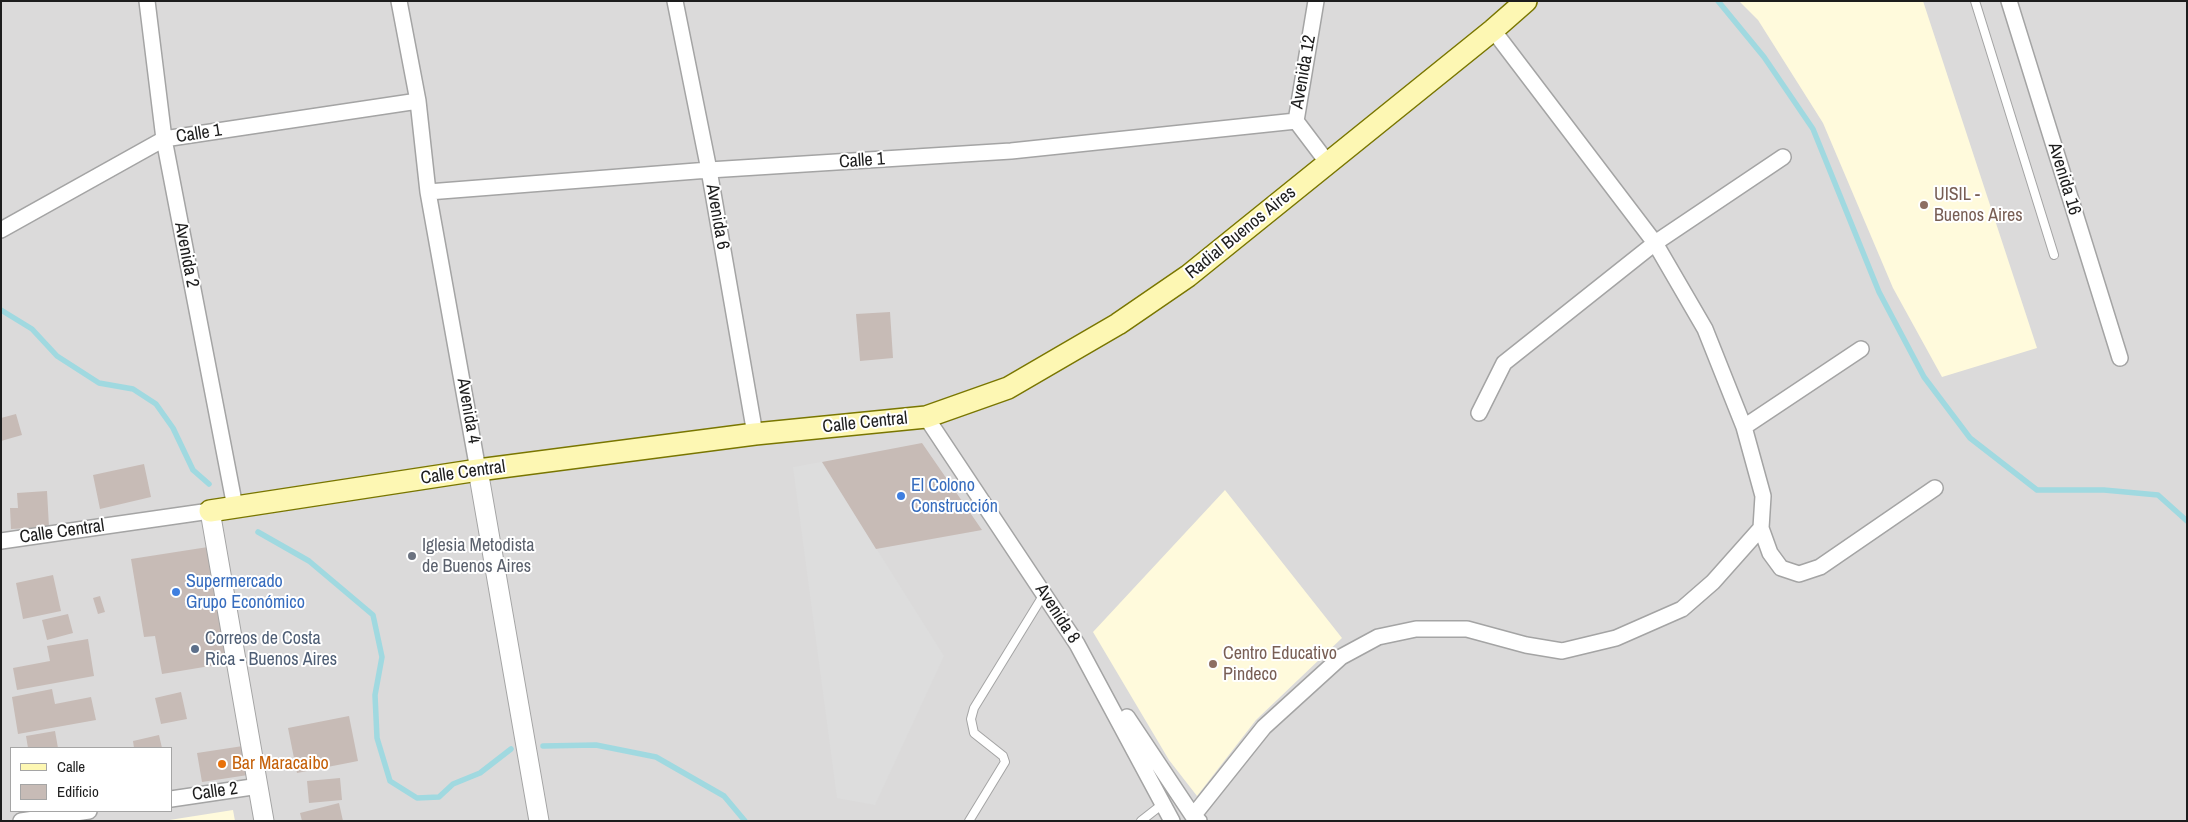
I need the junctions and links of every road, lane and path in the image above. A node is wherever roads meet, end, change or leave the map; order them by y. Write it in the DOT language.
graph roads {
  1 [pos="147,1"];
  2 [pos="399,1"];
  3 [pos="676,1"];
  4 [pos="1316,1"];
  5 [pos="1526,1"];
  6 [pos="1975,1"];
  7 [pos="2009,1"];
  8 [pos="1493,30"];
  9 [pos="418,100"];
  10 [pos="1296,121"];
  11 [pos="164,139"];
  12 [pos="1783,157"];
  13 [pos="1327,162"];
  14 [pos="709,170"];
  15 [pos="428,192"];
  16 [pos="1,230"];
  17 [pos="1655,243"];
  18 [pos="2054,255"];
  19 [pos="1861,349"];
  20 [pos="2120,358"];
  21 [pos="1479,412"];
  22 [pos="926,417"];
  23 [pos="1744,427"];
  24 [pos="755,434"];
  25 [pos="478,470"];
  26 [pos="1935,488"];
  27 [pos="235,507"];
  28 [pos="210,511"];
  29 [pos="1761,528"];
  30 [pos="1,541"];
  31 [pos="1044,594"];
  32 [pos="1077,644"];
  33 [pos="259,786"];
  34 [pos="172,799"];
  35 [pos="1164,803"];
  36 [pos="82,812"];
  37 [pos="1196,818"];
  38 [pos="21,821"];
  39 [pos="264,821"];
  40 [pos="539,821"];
  41 [pos="969,821"];
  42 [pos="1141,821"];
  43 [pos="1172,821"];
  1 -- 11 [label="street, Avenida 2"];
  2 -- 9 [label="street, Avenida 4"];
  3 -- 14 [label="street, Avenida 6"];
  4 -- 10 [label="street, Avenida 12"];
  5 -- 8 [label="main road, Radial Buenos Aires"];
  6 -- 18 [label="lane"];
  7 -- 20 [label="street, Avenida 16"];
  8 -- 13 [label="main road, Radial Buenos Aires"];
  8 -- 17 [label="street"];
  9 -- 11 [label="street, Calle 1"];
  9 -- 15 [label="street, Avenida 4"];
  10 -- 13 [label="street, Avenida 12"];
  10 -- 14 [label="street, Calle 1"];
  11 -- 16 [label="street, Calle 1"];
  11 -- 27 [label="street, Avenida 2"];
  12 -- 17 [label="street"];
  13 -- 22 [label="main road, Radial Buenos Aires"];
  14 -- 15 [label="street, Calle 1"];
  14 -- 24 [label="street, Avenida 6"];
  15 -- 25 [label="street, Avenida 4"];
  17 -- 21 [label="street"];
  17 -- 23 [label="street"];
  19 -- 23 [label="street"];
  22 -- 24 [label="main road, Calle Central"];
  22 -- 31 [label="street, Avenida 8"];
  23 -- 29 [label="street"];
  24 -- 25 [label="main road, Calle Central"];
  25 -- 27 [label="main road, Calle Central"];
  25 -- 40 [label="street, Avenida 4"];
  26 -- 29 [label="street"];
  27 -- 28 [label="main road, Calle Central"];
  28 -- 30 [label="street, Calle Central"];
  28 -- 33 [label="street"];
  29 -- 37 [label="street"];
  31 -- 32 [label="street, Avenida 8"];
  31 -- 41 [label="lane"];
  32 -- 35 [label="street, Avenida 8"];
  32 -- 37 [label="street"];
  33 -- 34 [label="street, Calle 2"];
  33 -- 39 [label="street"];
  35 -- 42 [label="lane"];
  35 -- 43 [label="street, Avenida 8"];
  36 -- 38 [label="street"];
}
